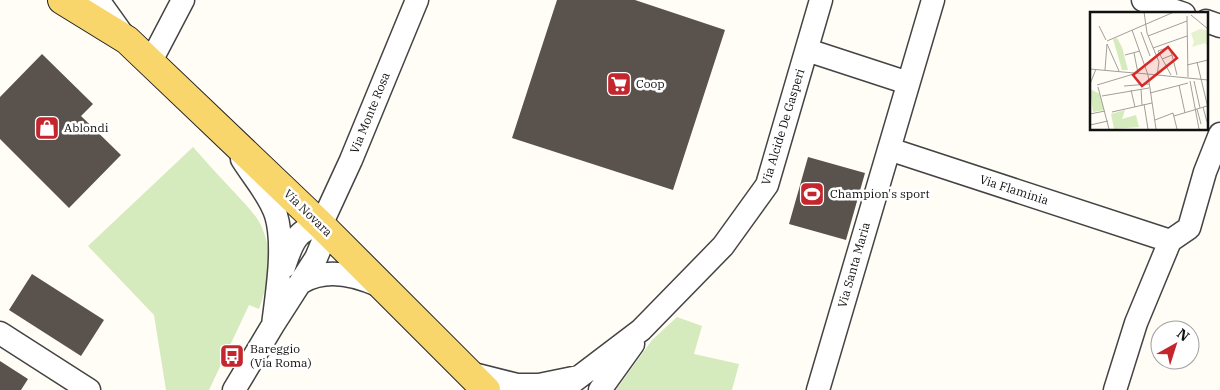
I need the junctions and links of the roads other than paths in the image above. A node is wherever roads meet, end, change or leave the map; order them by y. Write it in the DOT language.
graph roads {
  1 [pos="62,0"];
  2 [pos="98,0"];
  3 [pos="183,0"];
  4 [pos="417,0"];
  5 [pos="821,0"];
  6 [pos="933,0"];
  7 [pos="1143,0"];
  8 [pos="1178,12"];
  9 [pos="127,40"];
  10 [pos="807,50"];
  11 [pos="150,63"];
  12 [pos="908,83"];
  13 [pos="1220,134"];
  14 [pos="229,139"];
  15 [pos="889,149"];
  16 [pos="321,225"];
  17 [pos="1170,242"];
  18 [pos="302,282"];
  19 [pos="278,286"];
  20 [pos="385,288"];
  21 [pos="272,325"];
  22 [pos="641,330"];
  23 [pos="0,333"];
  24 [pos="477,381"];
  25 [pos="571,384"];
  26 [pos="89,390"];
  27 [pos="234,390"];
  28 [pos="600,390"];
  29 [pos="818,390"];
  30 [pos="1115,390"];
  1 -- 9 [label="main road, Via Novara"];
  2 -- 9 [label="street"];
  3 -- 11 [label="street"];
  4 -- 16 [label="street, Via Monte Rosa"];
  5 -- 10 [label="street, Via Alcide De Gasperi"];
  6 -- 12 [label="street, Via Santa Maria"];
  7 -- 8 [label="street"];
  9 -- 11 [label="main road, Via Novara"];
  10 -- 12 [label="street"];
  10 -- 22 [label="street, Via Alcide De Gasperi"];
  11 -- 14 [label="main road, Via Novara"];
  12 -- 15 [label="street, Via Santa Maria"];
  13 -- 17 [label="street"];
  14 -- 16 [label="main road, Via Novara"];
  14 -- 19 [label="street"];
  15 -- 17 [label="street, Via Flaminia"];
  15 -- 29 [label="street, Via Santa Maria"];
  16 -- 18 [label="street"];
  16 -- 19 [label="street"];
  16 -- 20 [label="main road, Via Novara"];
  17 -- 30 [label="street"];
  18 -- 20 [label="street"];
  18 -- 21 [label="street"];
  19 -- 21 [label="street"];
  20 -- 24 [label="main road, Via Novara"];
  21 -- 27 [label="street"];
  22 -- 25 [label="street, Via Alcide De Gasperi"];
  22 -- 28 [label="street, Via Alcide De Gasperi"];
  23 -- 26 [label="street"];
  24 -- 25 [label="street, Via Alcide De Gasperi"];
}
